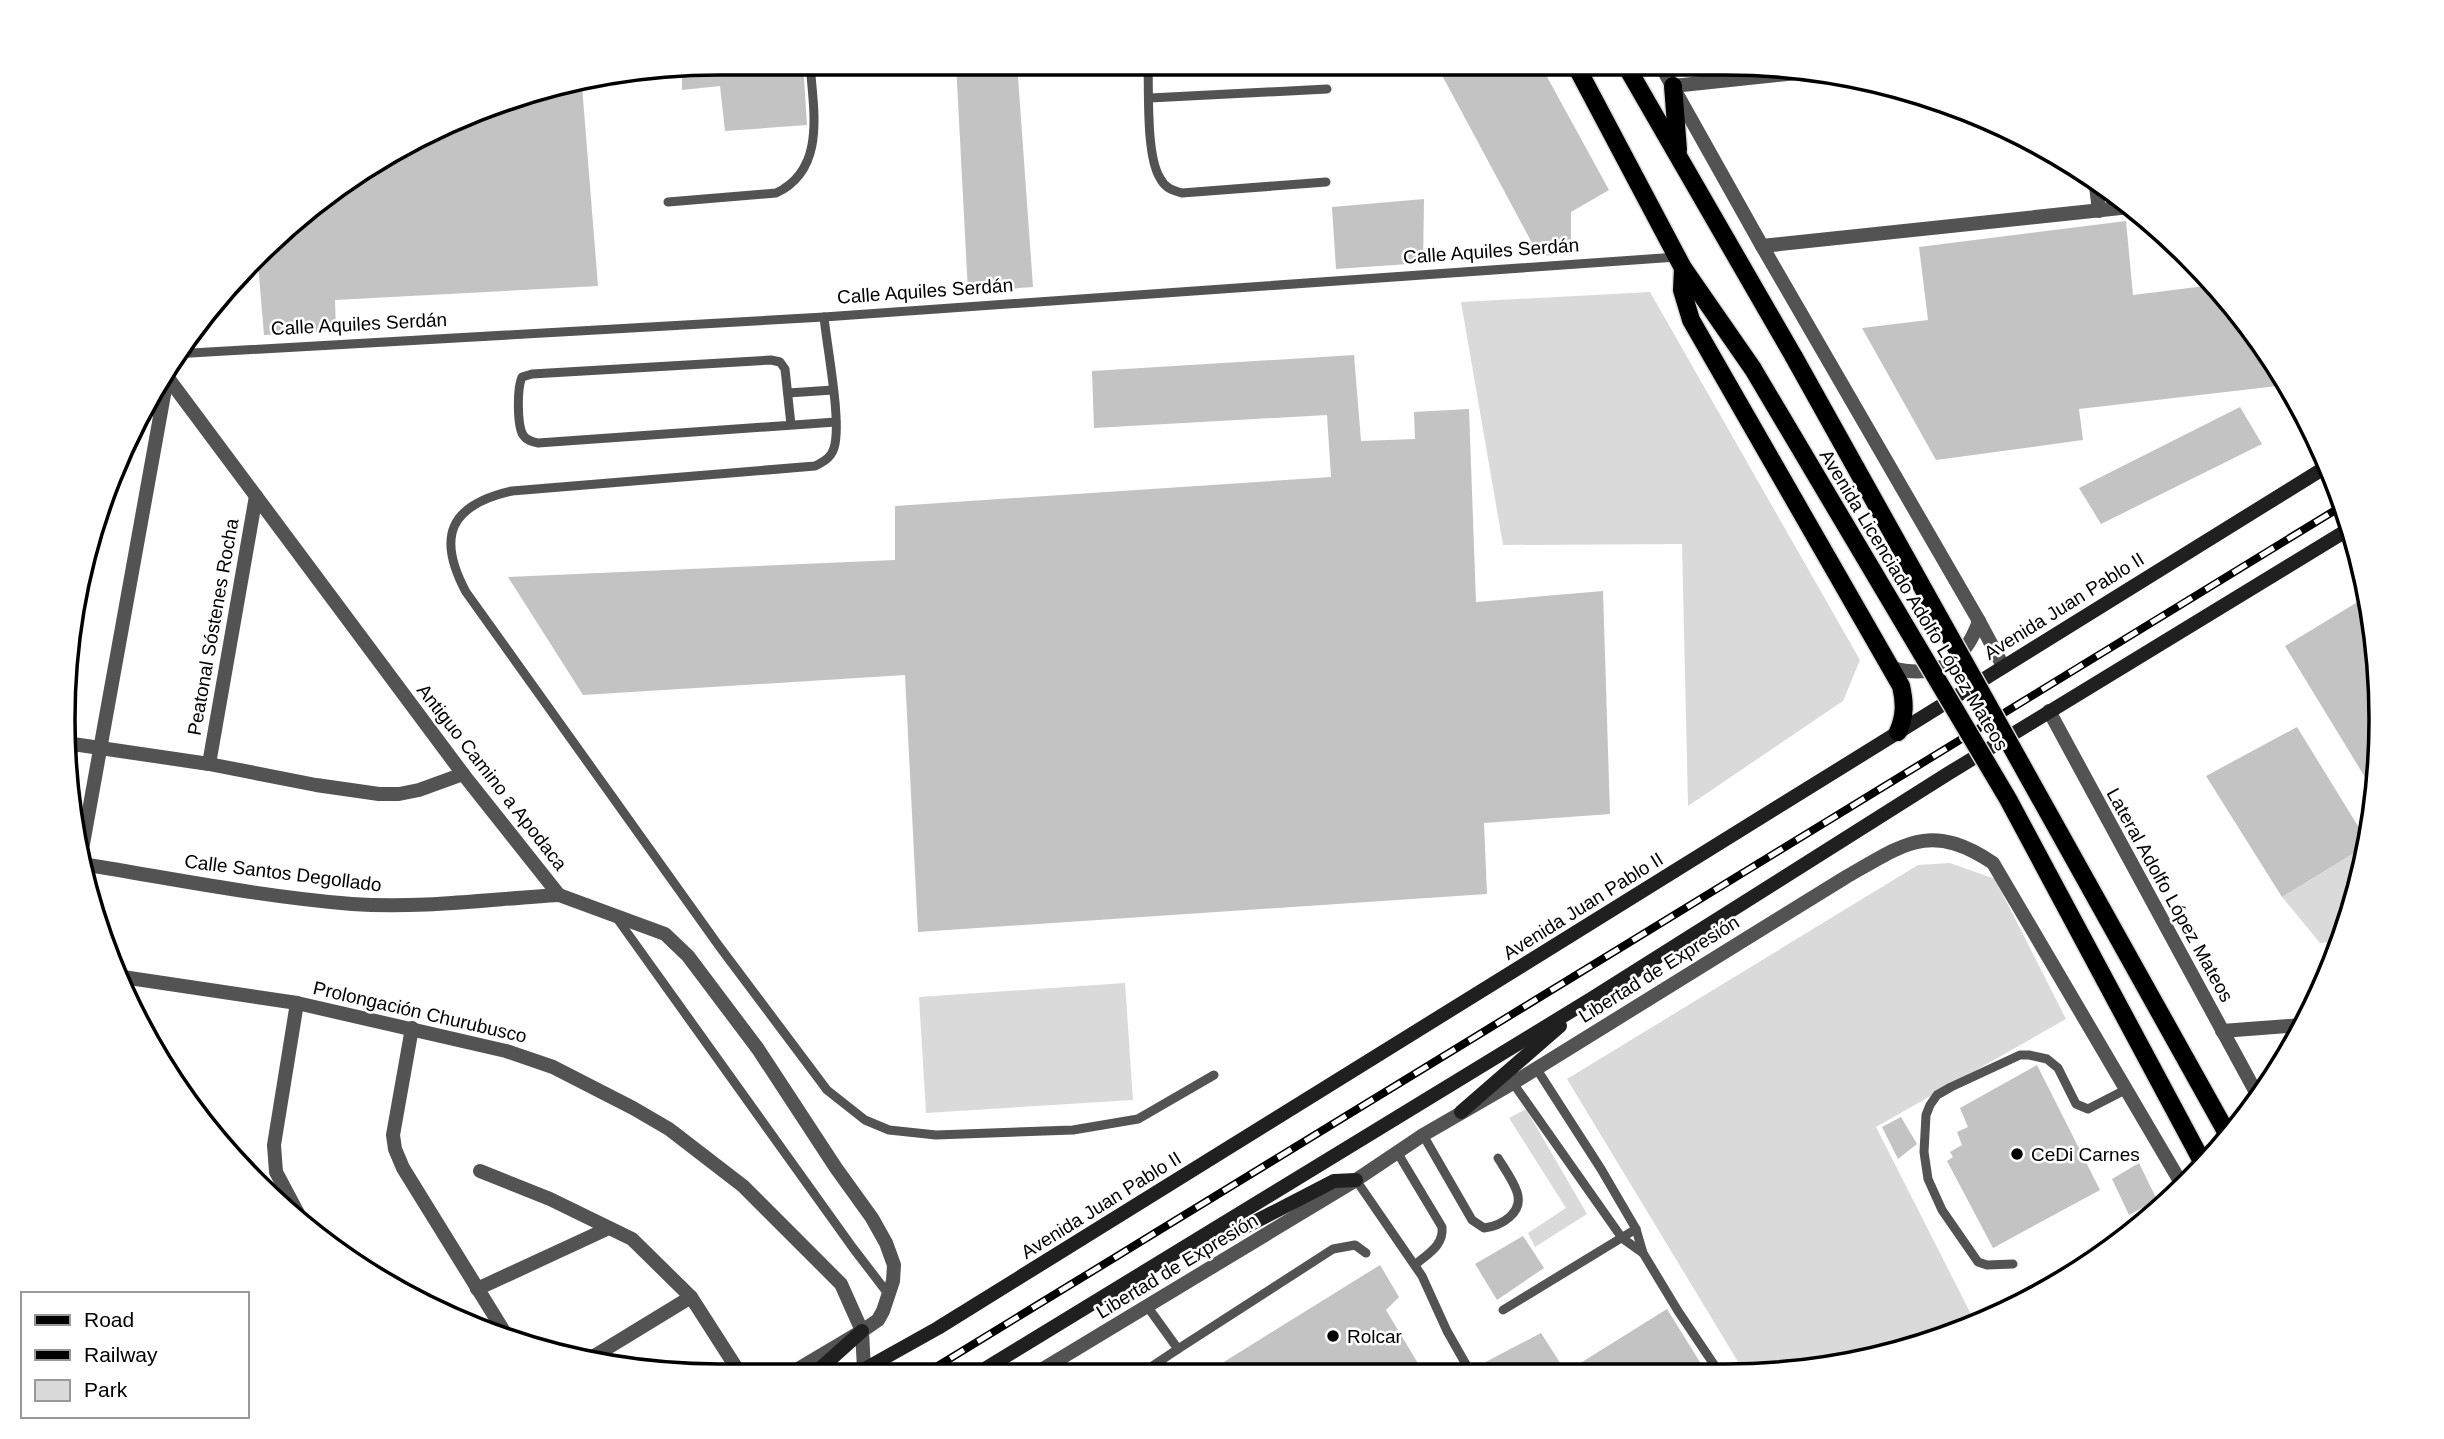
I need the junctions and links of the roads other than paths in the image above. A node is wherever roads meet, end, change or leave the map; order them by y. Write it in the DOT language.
graph roads {
  1 [pos="811,75"];
  2 [pos="1149,75"];
  3 [pos="1581,75"];
  4 [pos="1631,75"];
  5 [pos="1666,75"];
  6 [pos="1761,77"];
  7 [pos="1673,86"];
  8 [pos="1327,89"];
  9 [pos="1150,98"];
  10 [pos="1679,157"];
  11 [pos="1326,182"];
  12 [pos="2097,194"];
  13 [pos="668,202"];
  14 [pos="2118,209"];
  15 [pos="2099,211"];
  16 [pos="1762,246"];
  17 [pos="1681,262"];
  18 [pos="824,317"];
  19 [pos="190,353"];
  20 [pos="171,383"];
  21 [pos="833,390"];
  22 [pos="788,393"];
  23 [pos="163,396"];
  24 [pos="836,422"];
  25 [pos="792,425"];
  26 [pos="2319,471"];
  27 [pos="256,496"];
  28 [pos="2341,534"];
  29 [pos="1979,621"];
  30 [pos="2004,666"];
  31 [pos="1892,668"];
  32 [pos="2049,711"];
  33 [pos="1898,732"];
  34 [pos="76,745"];
  35 [pos="102,749"];
  36 [pos="209,764"];
  37 [pos="463,774"];
  38 [pos="86,831"];
  39 [pos="93,866"];
  40 [pos="559,895"];
  41 [pos="615,916"];
  42 [pos="130,978"];
  43 [pos="1591,999"];
  44 [pos="297,1003"];
  45 [pos="2290,1026"];
  46 [pos="412,1028"];
  47 [pos="2222,1031"];
  48 [pos="1536,1068"];
  49 [pos="1214,1075"];
  50 [pos="1513,1083"];
  51 [pos="2253,1087"];
  52 [pos="2125,1090"];
  53 [pos="1461,1112"];
  54 [pos="2223,1127"];
  55 [pos="1423,1135"];
  56 [pos="1397,1152"];
  57 [pos="2199,1155"];
  58 [pos="1498,1158"];
  59 [pos="480,1171"];
  60 [pos="2178,1177"];
  61 [pos="1356,1181"];
  62 [pos="292,1201"];
  63 [pos="609,1228"];
  64 [pos="1636,1229"];
  65 [pos="1622,1238"];
  66 [pos="1366,1253"];
  67 [pos="1643,1253"];
  68 [pos="1167,1256"];
  69 [pos="2013,1264"];
  70 [pos="1415,1265"];
  71 [pos="477,1289"];
  72 [pos="889,1295"];
  73 [pos="691,1297"];
  74 [pos="1147,1306"];
  75 [pos="1503,1310"];
  76 [pos="500,1325"];
  77 [pos="862,1331"];
  78 [pos="1178,1349"];
  79 [pos="601,1352"];
  80 [pos="734,1364"];
  81 [pos="806,1364"];
  82 [pos="825,1364"];
  83 [pos="860,1364"];
  84 [pos="873,1364"];
  85 [pos="993,1364"];
  86 [pos="1051,1364"];
  87 [pos="1156,1364"];
  88 [pos="1466,1364"];
  89 [pos="1714,1364"];
  1 -- 13 [label="lane"];
  2 -- 9 [label="lane"];
  3 -- 17 [label="main road, Avenida Licenciado Adolfo López Mateos"];
  4 -- 10 [label="main road, Avenida Licenciado Adolfo López Mateos"];
  5 -- 7 [label="street"];
  6 -- 7 [label="street"];
  7 -- 10 [label="main road"];
  7 -- 16 [label="street"];
  8 -- 9 [label="lane"];
  9 -- 11 [label="lane"];
  10 -- 54 [label="main road, Avenida Licenciado Adolfo López Mateos, bridge"];
  12 -- 15 [label="street"];
  14 -- 15 [label="street"];
  15 -- 16 [label="street"];
  16 -- 29 [label="street"];
  17 -- 18 [label="lane, Calle Aquiles Serdán"];
  17 -- 31 [label="main road"];
  17 -- 57 [label="main road, Avenida Licenciado Adolfo López Mateos, bridge"];
  18 -- 19 [label="lane, Calle Aquiles Serdán"];
  18 -- 21 [label="lane"];
  20 -- 27 [label="street, Antiguo Camino a Apodaca"];
  21 -- 22 [label="lane"];
  21 -- 24 [label="lane"];
  22 -- 25 [label="lane"];
  22 -- 25 [label="lane"];
  23 -- 35 [label="street"];
  24 -- 25 [label="lane"];
  24 -- 49 [label="lane"];
  26 -- 30 [label="main road, Avenida Juan Pablo II"];
  27 -- 36 [label="street, Peatonal Sóstenes Rocha"];
  27 -- 37 [label="street, Antiguo Camino a Apodaca"];
  28 -- 32 [label="main road"];
  29 -- 30 [label="street"];
  29 -- 31 [label="street"];
  30 -- 33 [label="main road, Avenida Juan Pablo II"];
  31 -- 33 [label="main road"];
  32 -- 43 [label="main road"];
  32 -- 47 [label="street, Lateral Adolfo López Mateos"];
  33 -- 84 [label="main road, Avenida Juan Pablo II"];
  34 -- 35 [label="street"];
  35 -- 36 [label="street"];
  35 -- 38 [label="street"];
  36 -- 37 [label="street"];
  37 -- 40 [label="street, Antiguo Camino a Apodaca"];
  39 -- 40 [label="street, Calle Santos Degollado"];
  40 -- 41 [label="street, Antiguo Camino a Apodaca"];
  41 -- 72 [label="lane"];
  41 -- 72 [label="street, Antiguo Camino a Apodaca"];
  42 -- 44 [label="street, Prolongación Churubusco"];
  43 -- 53 [label="main road"];
  43 -- 68 [label="main road"];
  44 -- 46 [label="street, Prolongación Churubusco"];
  44 -- 62 [label="street"];
  45 -- 47 [label="street"];
  46 -- 71 [label="street"];
  46 -- 77 [label="street, Prolongación Churubusco"];
  47 -- 51 [label="street, Lateral Adolfo López Mateos"];
  48 -- 50 [label="street, Libertad de Expresión"];
  48 -- 52 [label="street, Libertad de Expresión"];
  48 -- 64 [label="lane"];
  50 -- 53 [label="street, Libertad de Expresión"];
  50 -- 65 [label="lane"];
  52 -- 60 [label="street, Libertad de Expresión"];
  52 -- 69 [label="lane"];
  53 -- 55 [label="street, Libertad de Expresión"];
  55 -- 56 [label="street, Libertad de Expresión"];
  55 -- 58 [label="lane"];
  56 -- 61 [label="street, Libertad de Expresión"];
  56 -- 70 [label="lane"];
  59 -- 63 [label="street"];
  61 -- 68 [label="main road"];
  61 -- 70 [label="lane"];
  61 -- 74 [label="street, Libertad de Expresión"];
  63 -- 71 [label="street"];
  63 -- 73 [label="street"];
  64 -- 65 [label="lane"];
  64 -- 67 [label="lane"];
  65 -- 67 [label="lane"];
  65 -- 75 [label="lane"];
  66 -- 78 [label="lane"];
  67 -- 89 [label="lane"];
  68 -- 85 [label="main road"];
  70 -- 88 [label="lane"];
  71 -- 76 [label="street"];
  72 -- 77 [label="street, Antiguo Camino a Apodaca"];
  73 -- 79 [label="street"];
  73 -- 80 [label="street"];
  74 -- 78 [label="lane"];
  74 -- 86 [label="street, Libertad de Expresión"];
  77 -- 81 [label="street, Antiguo Camino a Apodaca"];
  77 -- 82 [label="main road"];
  77 -- 83 [label="street"];
  78 -- 87 [label="lane"];
}
